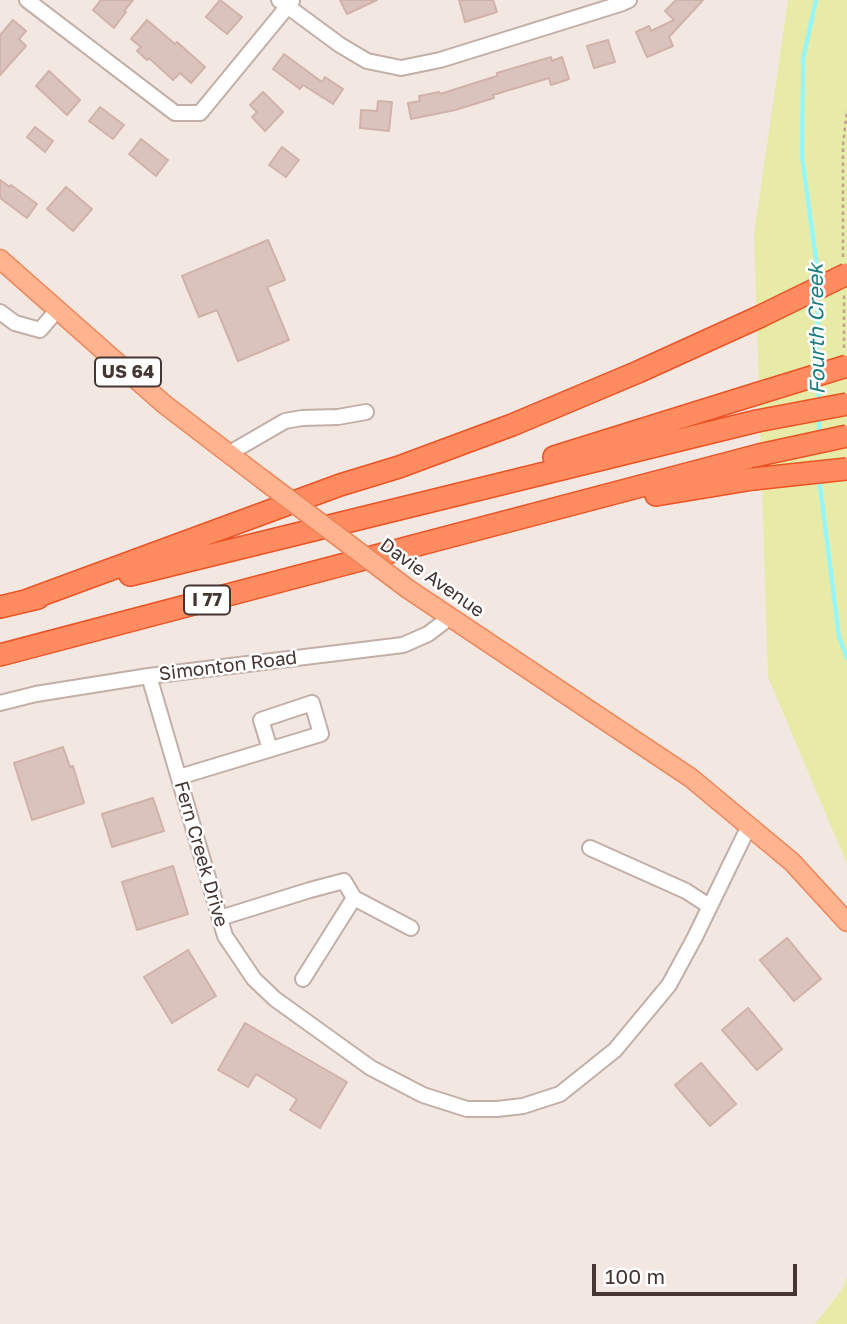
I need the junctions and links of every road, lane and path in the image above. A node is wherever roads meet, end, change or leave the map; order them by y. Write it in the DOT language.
graph roads {
  1 [pos="27,0"];
  2 [pos="629,0"];
  3 [pos="286,2"];
  4 [pos="847,110"];
  5 [pos="0,259"];
  6 [pos="845,276"];
  7 [pos="58,309"];
  8 [pos="0,312"];
  9 [pos="845,360"];
  10 [pos="847,404"];
  11 [pos="366,412"];
  12 [pos="847,436"];
  13 [pos="229,454"];
  14 [pos="847,469"];
  15 [pos="533,515"];
  16 [pos="362,517"];
  17 [pos="25,601"];
  18 [pos="0,607"];
  19 [pos="449,618"];
  20 [pos="0,654"];
  21 [pos="149,676"];
  22 [pos="0,703"];
  23 [pos="270,749"];
  24 [pos="178,777"];
  25 [pos="748,826"];
  26 [pos="590,848"];
  27 [pos="354,898"];
  28 [pos="709,906"];
  29 [pos="220,918"];
  30 [pos="847,922"];
  31 [pos="411,929"];
  32 [pos="303,979"];
  1 -- 3 [label="street"];
  2 -- 3 [label="street"];
  4 -- 6 [label="path"];
  5 -- 7 [label="main road, Davie Avenue / US 64"];
  6 -- 9 [label="path"];
  6 -- 17 [label="highway, bridge"];
  7 -- 8 [label="street"];
  7 -- 13 [label="main road, Davie Avenue / US 64"];
  9 -- 16 [label="highway, bridge"];
  10 -- 16 [label="highway, I 77, bridge"];
  11 -- 13 [label="street"];
  12 -- 15 [label="highway, I 77, bridge"];
  13 -- 19 [label="main road, Davie Avenue / US 64, bridge"];
  14 -- 15 [label="highway, bridge"];
  15 -- 20 [label="highway, I 77"];
  16 -- 17 [label="highway, I 77"];
  17 -- 18 [label="highway, I 77"];
  19 -- 21 [label="street, Simonton Road"];
  19 -- 25 [label="main road, Davie Avenue / US 64"];
  21 -- 22 [label="street, Simonton Road"];
  21 -- 24 [label="street, Fern Creek Drive"];
  23 -- 24 [label="street"];
  24 -- 29 [label="street, Fern Creek Drive"];
  25 -- 28 [label="street, Fern Creek Drive"];
  25 -- 30 [label="main road, Davie Avenue / US 64"];
  26 -- 28 [label="street"];
  27 -- 29 [label="street"];
  27 -- 31 [label="street"];
  27 -- 32 [label="street"];
  28 -- 29 [label="street, Fern Creek Drive"];
}
